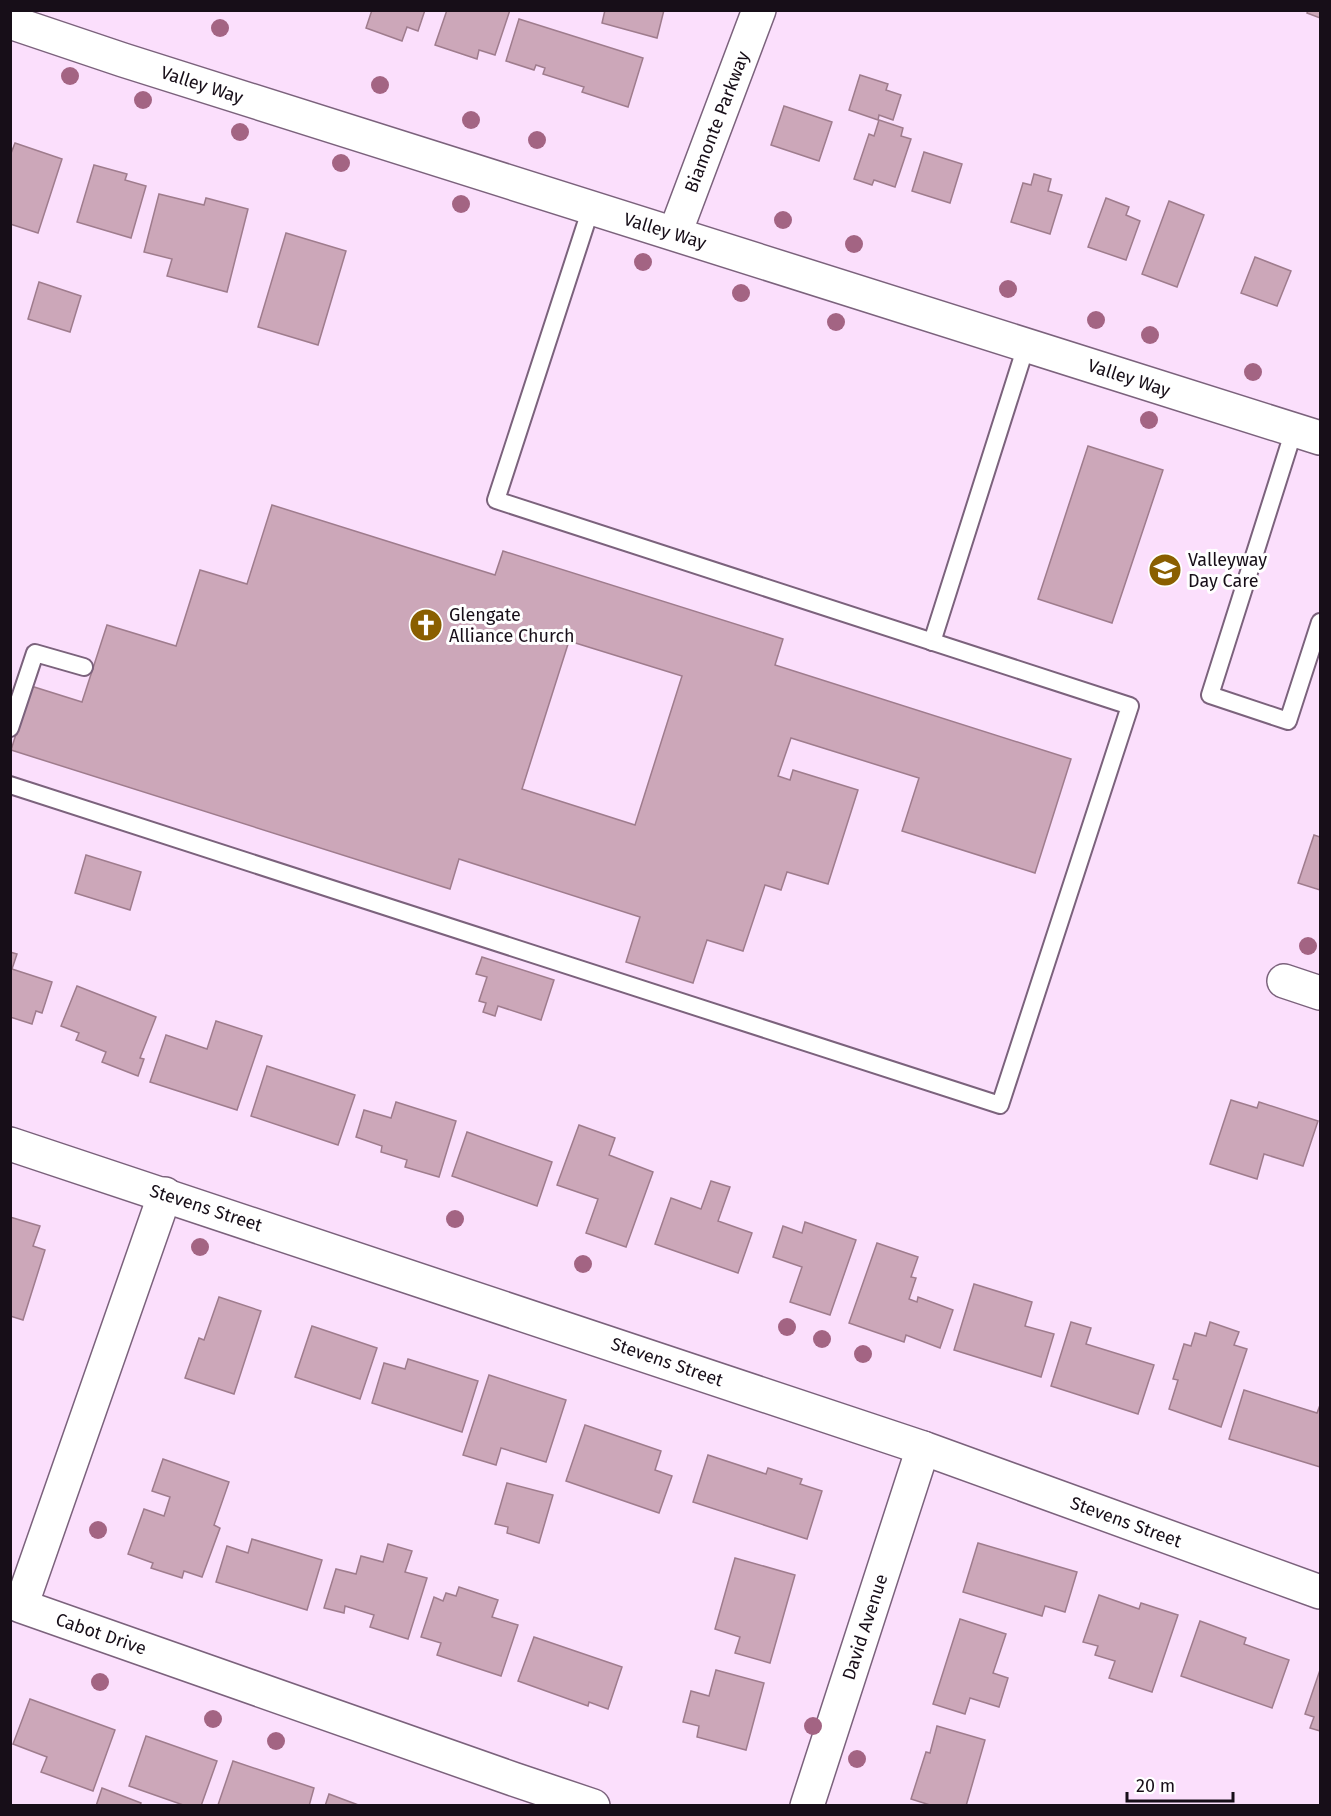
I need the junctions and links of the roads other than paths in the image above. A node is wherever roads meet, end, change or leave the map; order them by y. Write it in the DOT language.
graph roads {
  1 [pos="759,10"];
  2 [pos="10,22"];
  3 [pos="591,208"];
  4 [pos="675,233"];
  5 [pos="1026,345"];
  6 [pos="1307,434"];
  7 [pos="1320,622"];
  8 [pos="932,642"];
  9 [pos="84,667"];
  10 [pos="10,728"];
  11 [pos="10,785"];
  12 [pos="1284,981"];
  13 [pos="1320,993"];
  14 [pos="10,1144"];
  15 [pos="165,1194"];
  16 [pos="923,1448"];
  17 [pos="1320,1592"];
  18 [pos="593,1806"];
  19 [pos="807,1806"];
  1 -- 4 [label="street, Biamonte Parkway"];
  2 -- 3 [label="street, Valley Way"];
  3 -- 4 [label="street, Valley Way"];
  3 -- 8 [label="lane"];
  4 -- 5 [label="street, Valley Way"];
  5 -- 6 [label="street, Valley Way"];
  5 -- 8 [label="lane"];
  6 -- 7 [label="lane"];
  8 -- 11 [label="lane"];
  9 -- 10 [label="lane"];
  12 -- 13 [label="street"];
  14 -- 15 [label="street, Stevens Street"];
  15 -- 16 [label="street, Stevens Street"];
  15 -- 18 [label="street, Cabot Drive"];
  16 -- 17 [label="street, Stevens Street"];
  16 -- 19 [label="street, David Avenue"];
}
